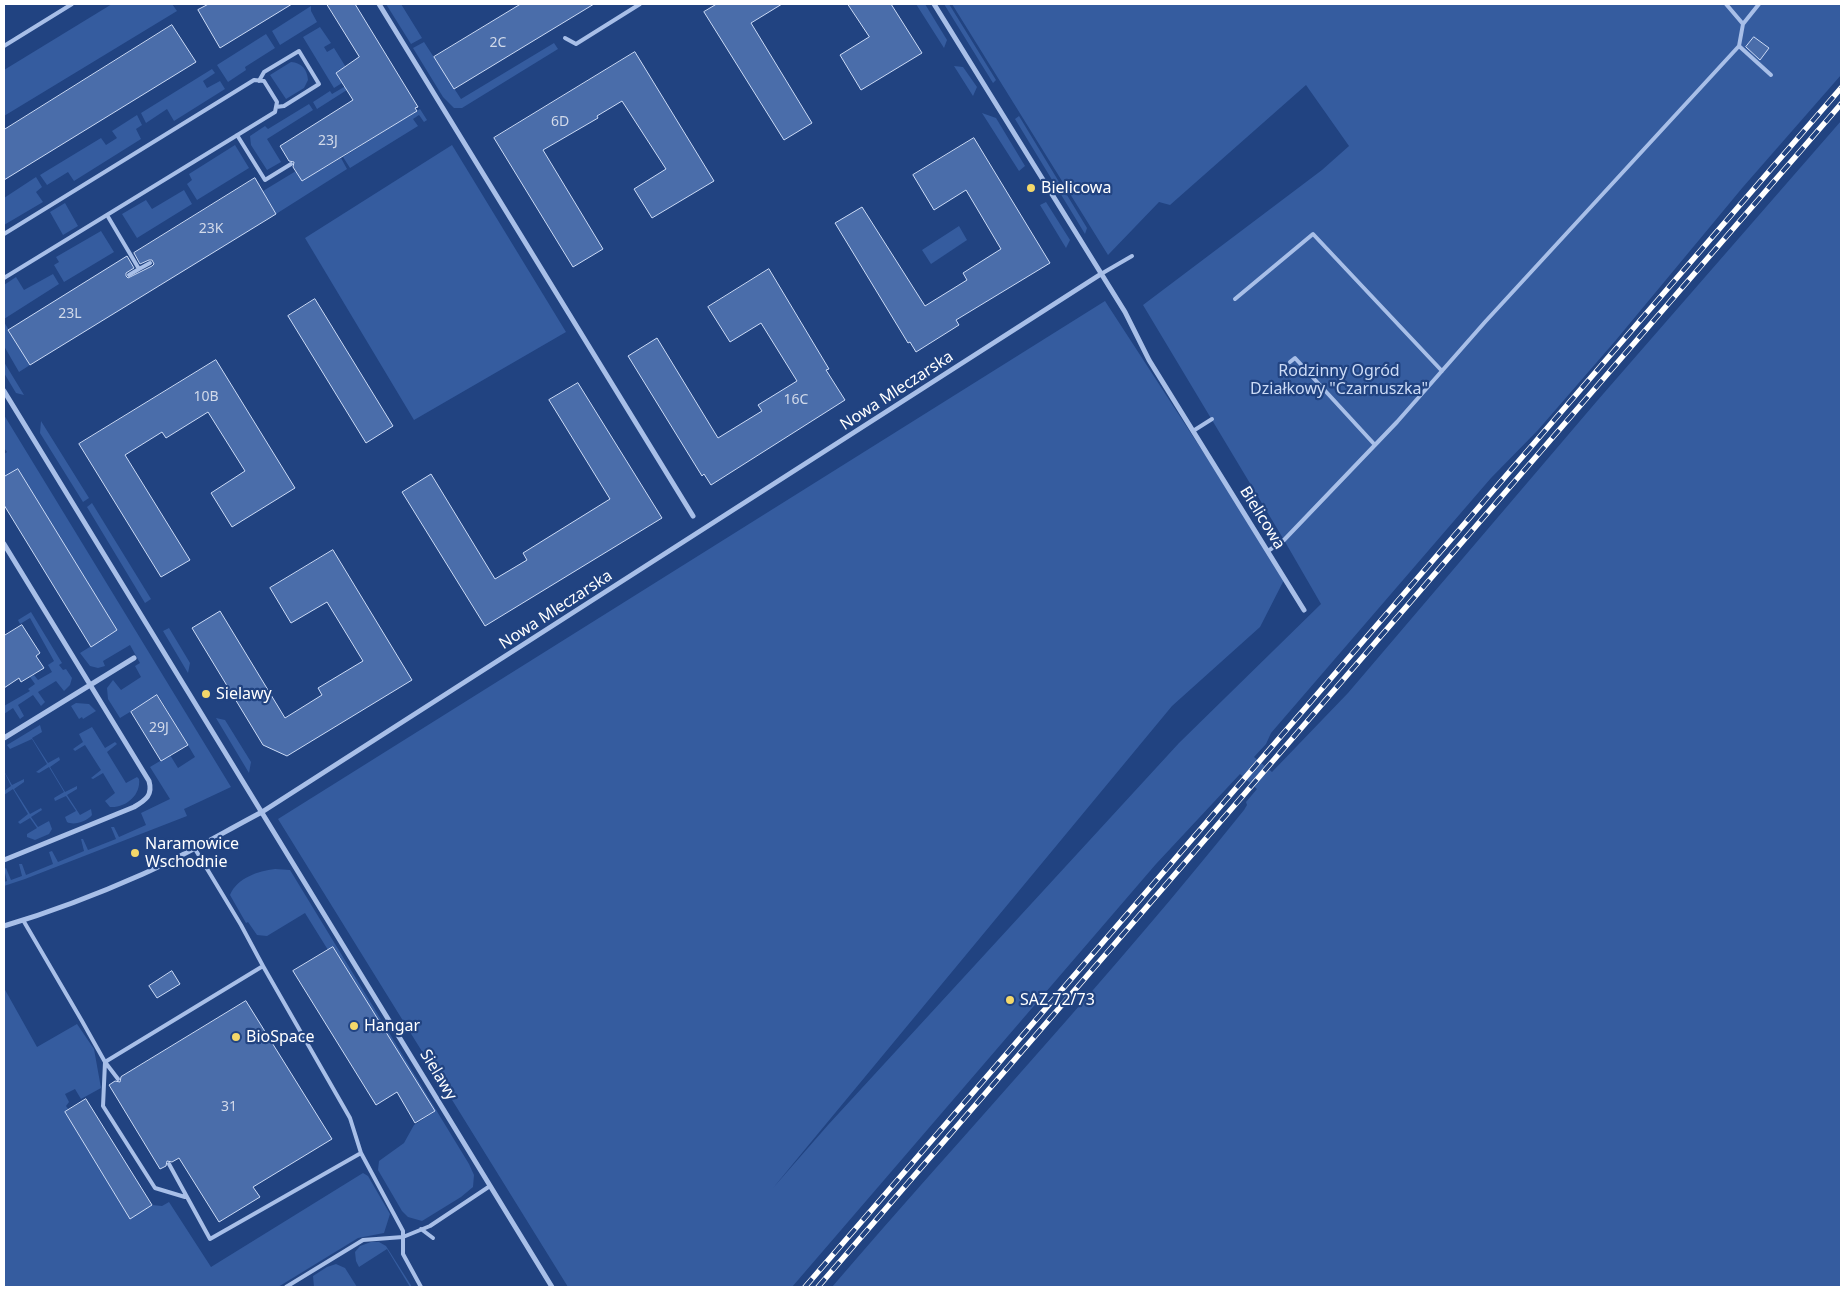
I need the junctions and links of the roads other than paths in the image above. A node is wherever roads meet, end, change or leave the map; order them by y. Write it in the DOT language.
graph roads {
  1 [pos="72,4"];
  2 [pos="378,4"];
  3 [pos="640,4"];
  4 [pos="934,4"];
  5 [pos="1726,4"];
  6 [pos="1760,4"];
  7 [pos="1743,24"];
  8 [pos="565,38"];
  9 [pos="4,46"];
  10 [pos="1740,46"];
  11 [pos="1771,75"];
  12 [pos="259,80"];
  13 [pos="276,107"];
  14 [pos="237,135"];
  15 [pos="291,164"];
  16 [pos="107,215"];
  17 [pos="4,234"];
  18 [pos="1132,256"];
  19 [pos="150,262"];
  20 [pos="139,269"];
  21 [pos="1101,274"];
  22 [pos="129,275"];
  23 [pos="4,278"];
  24 [pos="1235,299"];
  25 [pos="1290,362"];
  26 [pos="1442,371"];
  27 [pos="4,391"];
  28 [pos="1212,419"];
  29 [pos="1194,431"];
  30 [pos="1375,445"];
  31 [pos="693,516"];
  32 [pos="4,544"];
  33 [pos="1268,551"];
  34 [pos="1304,610"];
  35 [pos="134,658"];
  36 [pos="90,684"];
  37 [pos="4,738"];
  38 [pos="262,812"];
  39 [pos="194,849"];
  40 [pos="4,860"];
  41 [pos="23,920"];
  42 [pos="4,926"];
  43 [pos="263,966"];
  44 [pos="105,1062"];
  45 [pos="118,1079"];
  46 [pos="361,1153"];
  47 [pos="169,1164"];
  48 [pos="490,1186"];
  49 [pos="186,1198"];
  50 [pos="421,1229"];
  51 [pos="403,1237"];
  52 [pos="433,1238"];
  53 [pos="286,1287"];
  54 [pos="420,1287"];
  55 [pos="552,1287"];
  1 -- 9 [label="lane"];
  2 -- 31 [label="street"];
  3 -- 8 [label="lane"];
  4 -- 21 [label="street, Bielicowa"];
  5 -- 7 [label="lane"];
  6 -- 7 [label="lane"];
  7 -- 10 [label="lane"];
  10 -- 11 [label="lane"];
  10 -- 26 [label="lane"];
  12 -- 13 [label="lane"];
  12 -- 13 [label="lane"];
  12 -- 17 [label="lane"];
  13 -- 14 [label="lane"];
  14 -- 15 [label="lane"];
  14 -- 16 [label="lane"];
  16 -- 20 [label="lane"];
  16 -- 23 [label="lane"];
  18 -- 21 [label="lane"];
  19 -- 20 [label="lane"];
  20 -- 22 [label="lane"];
  21 -- 29 [label="street, Bielicowa"];
  21 -- 38 [label="street, Nowa Mleczarska"];
  24 -- 26 [label="lane"];
  25 -- 30 [label="lane"];
  26 -- 30 [label="lane"];
  27 -- 38 [label="street, Sielawy"];
  28 -- 29 [label="lane"];
  29 -- 33 [label="street, Bielicowa"];
  30 -- 33 [label="lane"];
  32 -- 36 [label="street"];
  33 -- 34 [label="street, Bielicowa"];
  35 -- 36 [label="street"];
  36 -- 37 [label="street"];
  36 -- 40 [label="street"];
  38 -- 39 [label="street, Nowa Mleczarska"];
  38 -- 48 [label="street, Sielawy"];
  39 -- 41 [label="street, Nowa Mleczarska"];
  39 -- 43 [label="lane"];
  41 -- 42 [label="street, Nowa Mleczarska"];
  41 -- 44 [label="lane"];
  43 -- 44 [label="lane"];
  43 -- 46 [label="lane"];
  44 -- 45 [label="lane"];
  44 -- 49 [label="lane"];
  46 -- 49 [label="lane"];
  46 -- 51 [label="lane"];
  47 -- 49 [label="lane"];
  48 -- 50 [label="lane"];
  48 -- 55 [label="street, Sielawy"];
  50 -- 51 [label="lane"];
  50 -- 52 [label="lane"];
  51 -- 53 [label="lane"];
  51 -- 54 [label="lane"];
}
